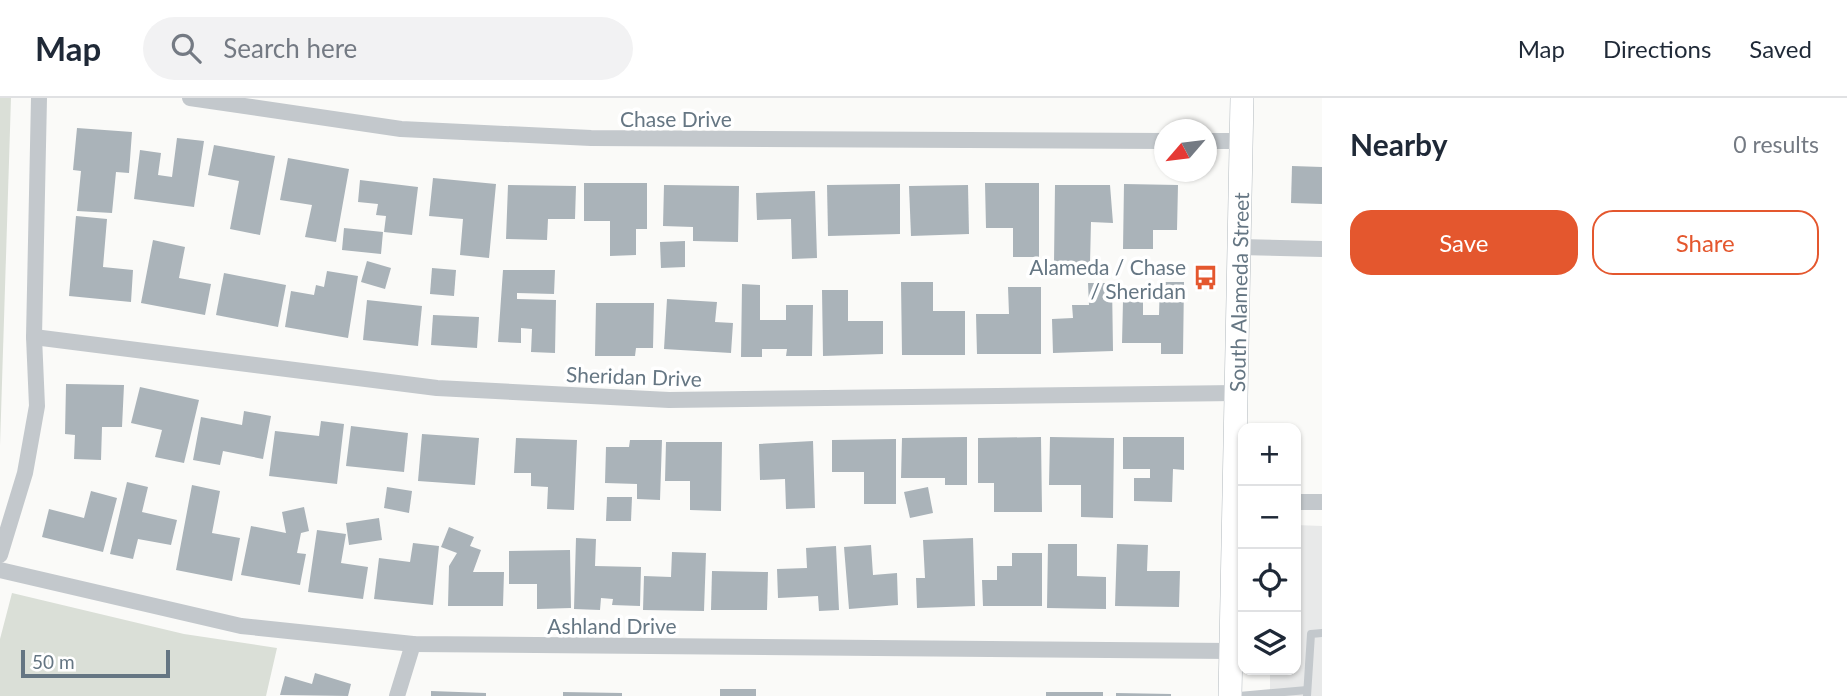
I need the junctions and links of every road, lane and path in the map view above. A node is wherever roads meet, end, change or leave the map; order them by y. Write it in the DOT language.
graph roads {
  1 [pos="39,98"];
  2 [pos="190,98"];
  3 [pos="1242,98"];
  4 [pos="1154,141"];
  5 [pos="1217,141"];
  6 [pos="1241,141"];
  7 [pos="1239,247"];
  8 [pos="1322,249"];
  9 [pos="34,337"];
  10 [pos="1236,393"];
  11 [pos="1239,486"];
  12 [pos="1301,502"];
  13 [pos="1322,502"];
  14 [pos="1238,519"];
  15 [pos="0,555"];
  16 [pos="0,570"];
  17 [pos="1322,633"];
  18 [pos="413,644"];
  19 [pos="1231,651"];
  20 [pos="1307,693"];
  21 [pos="397,696"];
  22 [pos="1230,696"];
  23 [pos="1239,696"];
  1 -- 9 [label="street"];
  2 -- 4 [label="street, Chase Drive"];
  3 -- 6 [label="main road, South Alameda Street"];
  5 -- 6 [label="street"];
  6 -- 7 [label="main road, South Alameda Street"];
  7 -- 8 [label="street"];
  7 -- 10 [label="main road, South Alameda Street"];
  9 -- 10 [label="street, Sheridan Drive"];
  9 -- 15 [label="street"];
  10 -- 11 [label="main road, South Alameda Street"];
  12 -- 13 [label="street"];
  14 -- 19 [label="main road, South Alameda Street"];
  16 -- 18 [label="street, Ashland Drive"];
  17 -- 20 [label="lane"];
  18 -- 19 [label="street, Ashland Drive"];
  18 -- 21 [label="street"];
  19 -- 22 [label="main road, South Alameda Street"];
  20 -- 23 [label="lane"];
}
